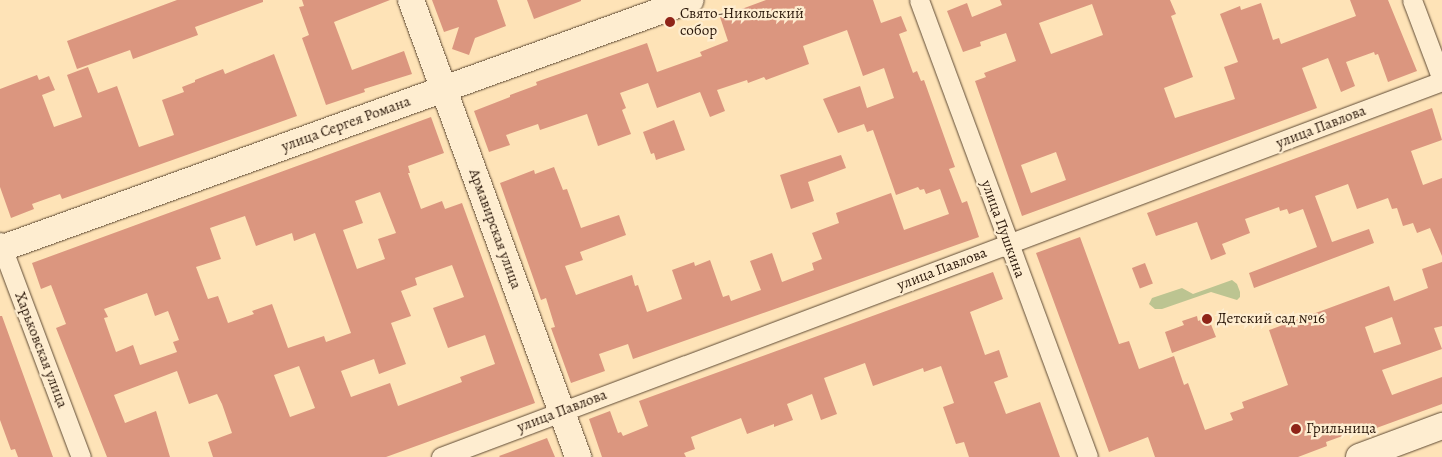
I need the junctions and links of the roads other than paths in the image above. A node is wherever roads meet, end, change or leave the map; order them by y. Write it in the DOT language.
graph roads {
  1 [pos="412,0"];
  2 [pos="691,0"];
  3 [pos="919,0"];
  4 [pos="1412,0"];
  5 [pos="1442,81"];
  6 [pos="444,89"];
  7 [pos="1009,244"];
  8 [pos="1,246"];
  9 [pos="562,412"];
  10 [pos="1442,426"];
  11 [pos="81,457"];
  12 [pos="441,457"];
  13 [pos="578,457"];
  14 [pos="1088,457"];
  15 [pos="1359,457"];
  1 -- 6 [label="street, Армавирская улица"];
  2 -- 6 [label="street, улица Сергея Романа"];
  3 -- 7 [label="street, улица Пушкина"];
  4 -- 5 [label="street"];
  5 -- 7 [label="street, улица Павлова"];
  6 -- 8 [label="street, улица Сергея Романа"];
  6 -- 9 [label="street, Армавирская улица"];
  7 -- 9 [label="street, улица Павлова"];
  7 -- 14 [label="street, улица Пушкина"];
  8 -- 11 [label="street, Харьковская улица"];
  9 -- 12 [label="street, улица Павлова"];
  9 -- 13 [label="street, Армавирская улица"];
  10 -- 15 [label="street"];
}
